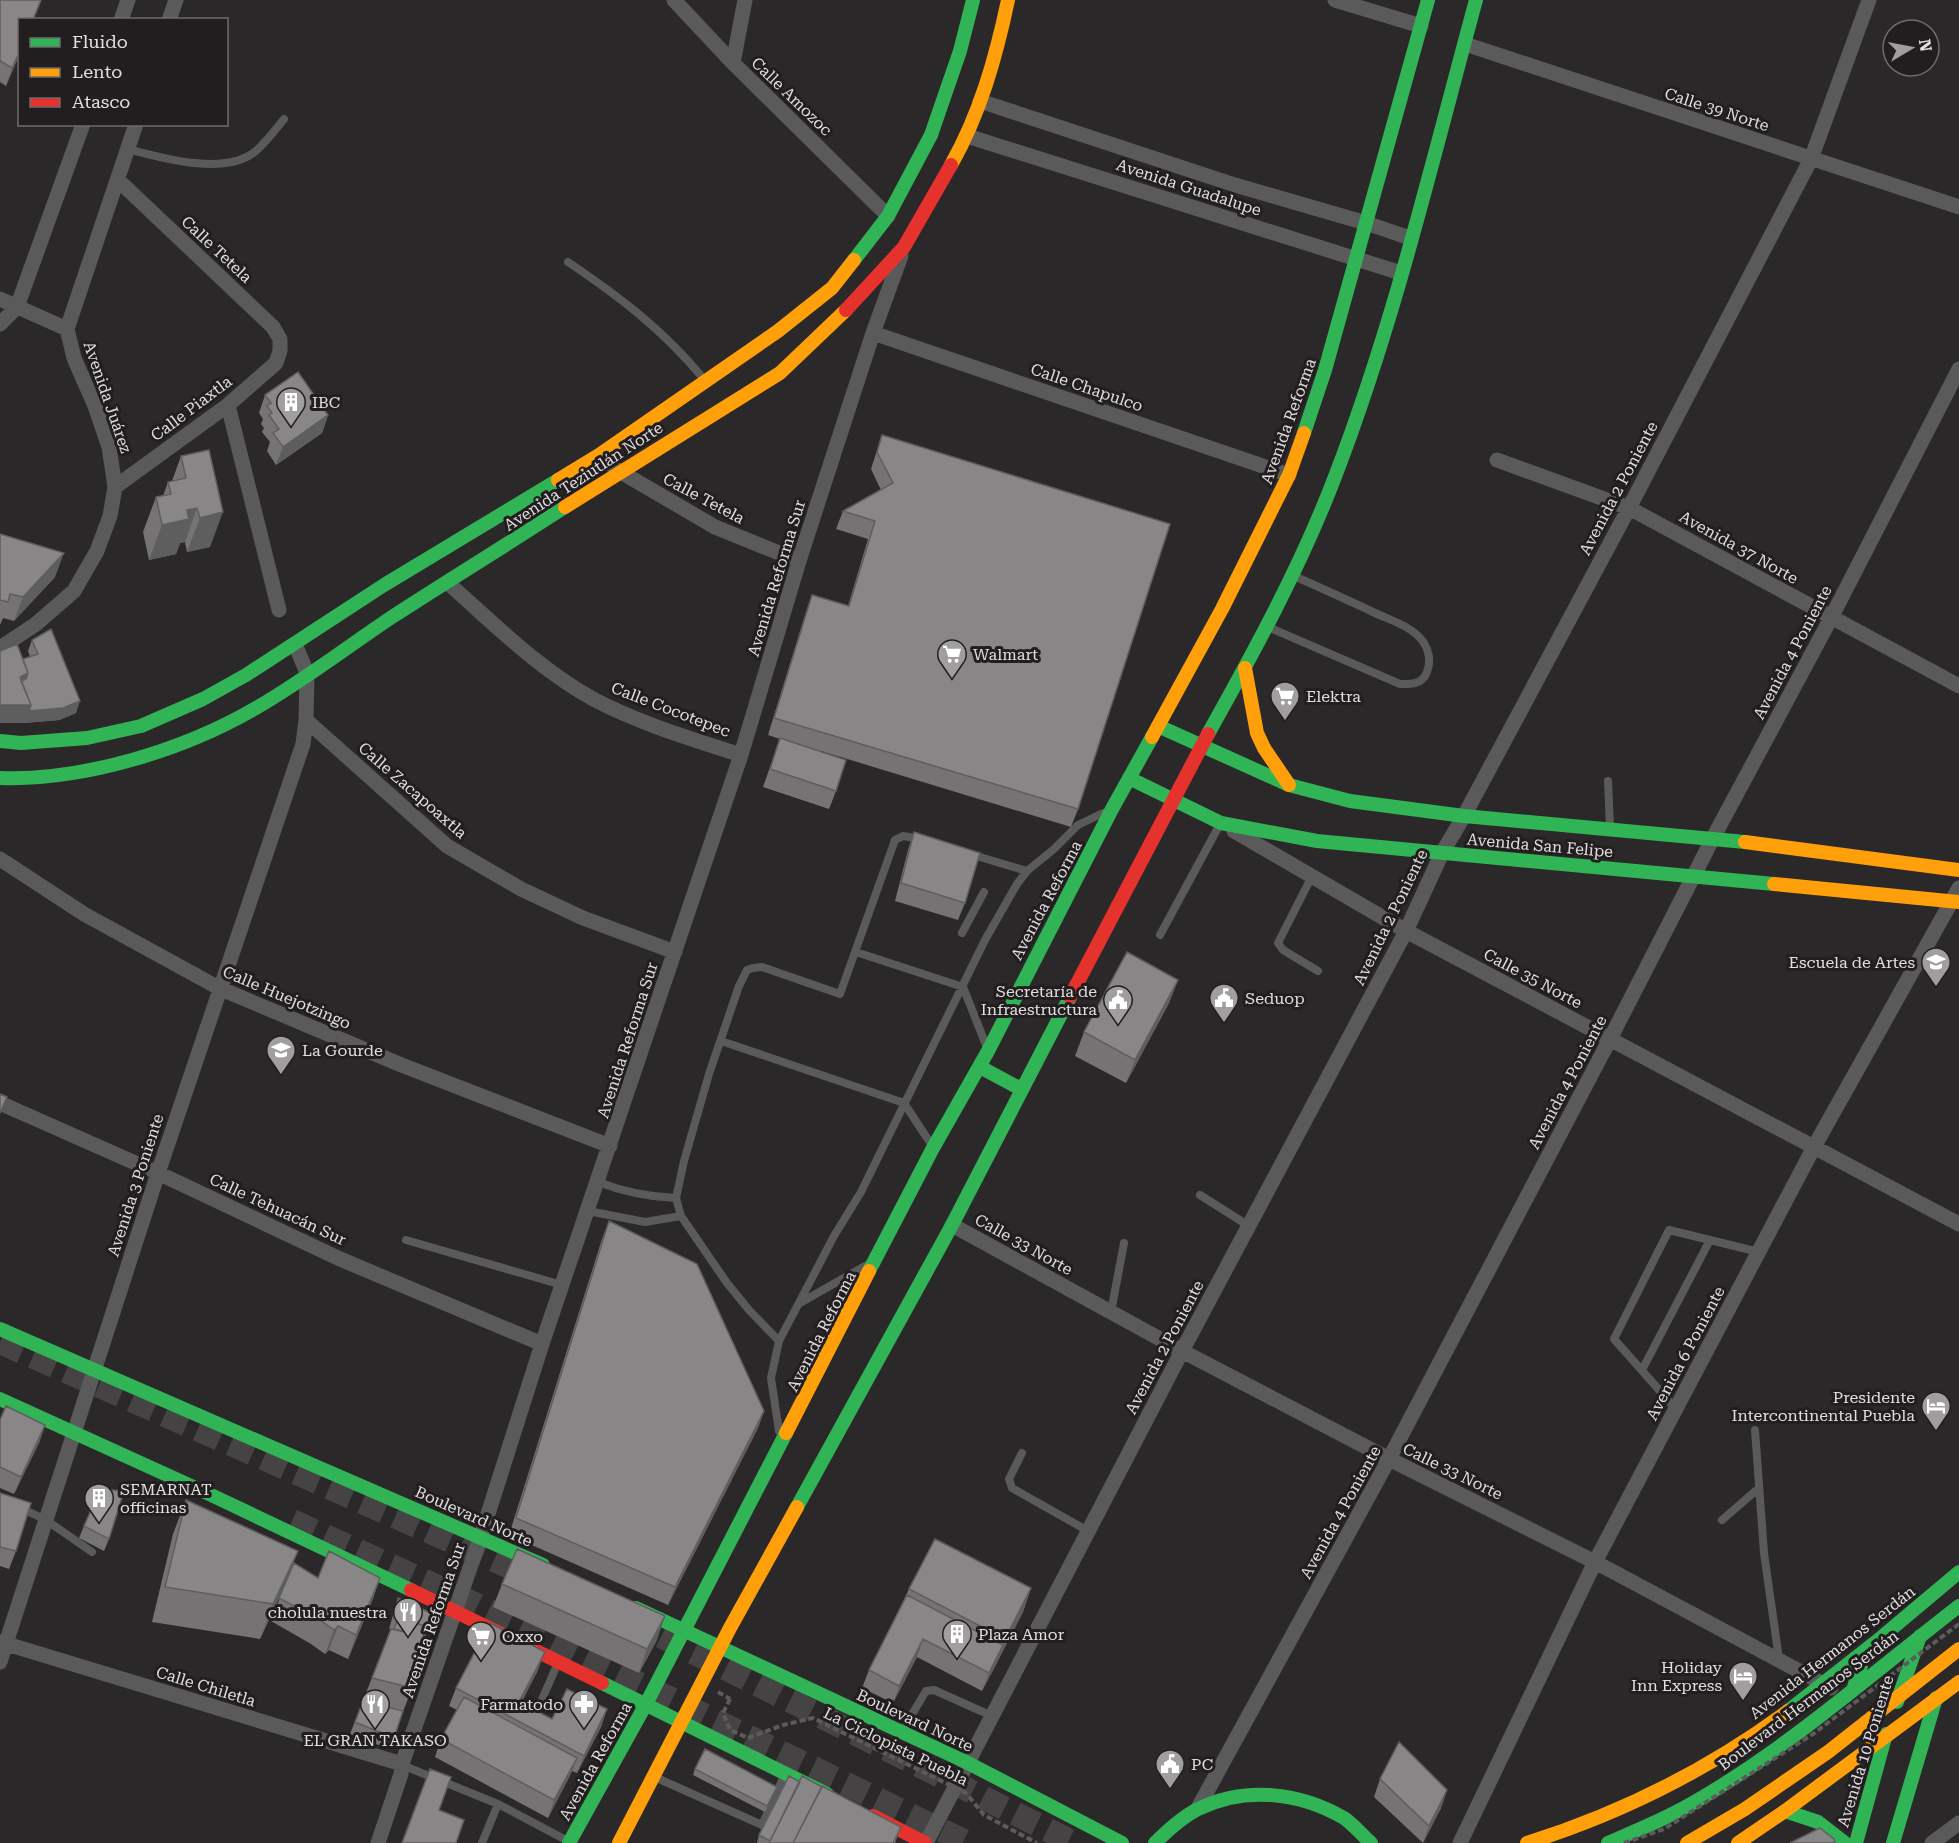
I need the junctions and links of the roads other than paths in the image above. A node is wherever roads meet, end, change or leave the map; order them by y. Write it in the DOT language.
graph roads {
  1 [pos="128,0"];
  2 [pos="176,0"];
  3 [pos="674,0"];
  4 [pos="746,0"];
  5 [pos="973,0"];
  6 [pos="1008,0"];
  7 [pos="1335,0"];
  8 [pos="1428,0"];
  9 [pos="1476,0"];
  10 [pos="1863,2"];
  11 [pos="122,18"];
  12 [pos="171,18"];
  13 [pos="1421,26"];
  14 [pos="1465,44"];
  15 [pos="733,63"];
  16 [pos="980,101"];
  17 [pos="284,118"];
  18 [pos="82,126"];
  19 [pos="135,126"];
  20 [pos="967,136"];
  21 [pos="128,149"];
  22 [pos="1811,159"];
  23 [pos="118,180"];
  24 [pos="1959,207"];
  25 [pos="888,216"];
  26 [pos="1366,223"];
  27 [pos="1410,238"];
  28 [pos="904,247"];
  29 [pos="1356,259"];
  30 [pos="568,262"];
  31 [pos="1401,273"];
  32 [pos="0,299"];
  33 [pos="17,307"];
  34 [pos="0,324"];
  35 [pos="67,329"];
  36 [pos="873,333"];
  37 [pos="280,351"];
  38 [pos="1959,369"];
  39 [pos="705,381"];
  40 [pos="228,405"];
  41 [pos="599,455"];
  42 [pos="1497,460"];
  43 [pos="619,472"];
  44 [pos="1288,475"];
  45 [pos="116,487"];
  46 [pos="1629,508"];
  47 [pos="799,561"];
  48 [pos="1292,575"];
  49 [pos="448,583"];
  50 [pos="279,610"];
  51 [pos="1831,618"];
  52 [pos="1266,627"];
  53 [pos="295,644"];
  54 [pos="0,648"];
  55 [pos="1245,668"];
  56 [pos="307,673"];
  57 [pos="1959,686"];
  58 [pos="306,720"];
  59 [pos="1158,726"];
  60 [pos="0,741"];
  61 [pos="1201,745"];
  62 [pos="741,755"];
  63 [pos="0,778"];
  64 [pos="1130,778"];
  65 [pos="1608,781"];
  66 [pos="1289,785"];
  67 [pos="1172,800"];
  68 [pos="1112,809"];
  69 [pos="1464,816"];
  70 [pos="1221,823"];
  71 [pos="1610,829"];
  72 [pos="1713,838"];
  73 [pos="928,841"];
  74 [pos="961,851"];
  75 [pos="1442,853"];
  76 [pos="0,859"];
  77 [pos="1959,870"];
  78 [pos="1027,871"];
  79 [pos="1312,876"];
  80 [pos="1693,876"];
  81 [pos="984,892"];
  82 [pos="1957,897"];
  83 [pos="1406,931"];
  84 [pos="962,933"];
  85 [pos="1160,935"];
  86 [pos="675,952"];
  87 [pos="856,952"];
  88 [pos="1318,970"];
  89 [pos="963,987"];
  90 [pos="219,988"];
  91 [pos="1610,1039"];
  92 [pos="721,1041"];
  93 [pos="988,1052"];
  94 [pos="980,1067"];
  95 [pos="1021,1089"];
  96 [pos="0,1103"];
  97 [pos="904,1103"];
  98 [pos="610,1146"];
  99 [pos="1815,1147"];
  100 [pos="933,1149"];
  101 [pos="158,1173"];
  102 [pos="598,1182"];
  103 [pos="1200,1195"];
  104 [pos="675,1198"];
  105 [pos="588,1211"];
  106 [pos="681,1216"];
  107 [pos="1959,1224"];
  108 [pos="952,1225"];
  109 [pos="1249,1226"];
  110 [pos="406,1240"];
  111 [pos="1710,1240"];
  112 [pos="1124,1243"];
  113 [pos="1759,1252"];
  114 [pos="876,1259"];
  115 [pos="562,1285"];
  116 [pos="798,1304"];
  117 [pos="1111,1312"];
  118 [pos="0,1329"];
  119 [pos="779,1341"];
  120 [pos="542,1344"];
  121 [pos="1182,1351"];
  122 [pos="94,1368"];
  123 [pos="1642,1370"];
  124 [pos="0,1399"];
  125 [pos="1676,1409"];
  126 [pos="1755,1430"];
  127 [pos="73,1431"];
  128 [pos="781,1444"];
  129 [pos="1022,1453"];
  130 [pos="1389,1459"];
  131 [pos="1759,1488"];
  132 [pos="12,1504"];
  133 [pos="46,1520"];
  134 [pos="1722,1520"];
  135 [pos="1088,1532"];
  136 [pos="481,1536"];
  137 [pos="92,1552"];
  138 [pos="1594,1562"];
  139 [pos="553,1570"];
  140 [pos="1959,1572"];
  141 [pos="626,1603"];
  142 [pos="1959,1606"];
  143 [pos="455,1612"];
  144 [pos="683,1630"];
  145 [pos="1920,1636"];
  146 [pos="3,1643"];
  147 [pos="720,1646"];
  148 [pos="1959,1648"];
  149 [pos="1866,1650"];
  150 [pos="1779,1659"];
  151 [pos="1946,1659"];
  152 [pos="558,1661"];
  153 [pos="0,1662"];
  154 [pos="1959,1682"];
  155 [pos="1824,1683"];
  156 [pos="1849,1692"];
  157 [pos="1899,1697"];
  158 [pos="1935,1700"];
  159 [pos="646,1704"];
  160 [pos="536,1713"];
  161 [pos="992,1716"];
  162 [pos="682,1722"];
  163 [pos="902,1732"];
  164 [pos="1885,1737"];
  165 [pos="968,1763"];
  166 [pos="402,1764"];
  167 [pos="785,1773"];
  168 [pos="653,1776"];
  169 [pos="838,1799"];
  170 [pos="498,1804"];
  171 [pos="1198,1808"];
  172 [pos="860,1809"];
  173 [pos="1785,1811"];
  174 [pos="1959,1823"];
  175 [pos="569,1842"];
  176 [pos="378,1843"];
  177 [pos="482,1843"];
  178 [pos="620,1843"];
  179 [pos="925,1843"];
  180 [pos="1122,1843"];
  181 [pos="1155,1843"];
  182 [pos="1371,1843"];
  183 [pos="1460,1843"];
  184 [pos="1527,1843"];
  185 [pos="1608,1843"];
  186 [pos="1687,1843"];
  187 [pos="1738,1843"];
  188 [pos="1845,1843"];
  189 [pos="1856,1843"];
  190 [pos="1893,1843"];
  191 [pos="1932,1843"];
  1 -- 11 [label="street"];
  2 -- 12 [label="street"];
  3 -- 15 [label="street, Calle Amozoc"];
  4 -- 15 [label="street"];
  5 -- 25 [label="main road, Avenida Teziutlán Norte"];
  6 -- 16 [label="main road, Avenida Teziutlán Norte"];
  7 -- 13 [label="street"];
  8 -- 13 [label="main road, Avenida Reforma"];
  9 -- 14 [label="main road"];
  10 -- 22 [label="street, Avenida 2 Poniente"];
  13 -- 26 [label="main road, Avenida Reforma"];
  14 -- 22 [label="street, Calle 39 Norte"];
  14 -- 27 [label="main road"];
  15 -- 25 [label="street, Calle Amozoc"];
  16 -- 20 [label="main road, Avenida Teziutlán Norte"];
  16 -- 26 [label="street, Avenida Guadalupe"];
  17 -- 21 [label="lane"];
  18 -- 33 [label="street"];
  19 -- 21 [label="street, Avenida Juárez"];
  20 -- 28 [label="main road, Avenida Teziutlán Norte"];
  20 -- 29 [label="street, Avenida Guadalupe"];
  21 -- 23 [label="street, Avenida Juárez"];
  22 -- 24 [label="street, Calle 39 Norte"];
  22 -- 46 [label="street, Avenida 2 Poniente"];
  23 -- 35 [label="street, Avenida Juárez"];
  23 -- 37 [label="street, Calle Tetela"];
  25 -- 39 [label="main road, Avenida Teziutlán Norte"];
  26 -- 27 [label="street, Avenida Guadalupe"];
  26 -- 29 [label="main road, Avenida Reforma"];
  27 -- 31 [label="main road"];
  28 -- 36 [label="street, Avenida Reforma Sur"];
  28 -- 43 [label="main road, Avenida Teziutlán Norte"];
  29 -- 31 [label="street, Avenida Guadalupe"];
  29 -- 44 [label="main road, Avenida Reforma"];
  30 -- 39 [label="lane"];
  31 -- 48 [label="main road"];
  32 -- 33 [label="street"];
  33 -- 34 [label="street"];
  33 -- 35 [label="street"];
  35 -- 45 [label="street, Avenida Juárez"];
  36 -- 44 [label="street, Calle Chapulco"];
  36 -- 47 [label="street, Avenida Reforma Sur"];
  37 -- 40 [label="street, Calle Piaxtla"];
  38 -- 51 [label="street, Avenida 4 Poniente"];
  39 -- 41 [label="main road, Avenida Teziutlán Norte"];
  40 -- 45 [label="street, Calle Piaxtla"];
  40 -- 50 [label="street"];
  41 -- 43 [label="street, Calle Tetela"];
  41 -- 53 [label="main road, Avenida Teziutlán Norte"];
  42 -- 46 [label="street, Avenida 37 Norte"];
  43 -- 47 [label="street, Calle Tetela"];
  43 -- 49 [label="main road, Avenida Teziutlán Norte"];
  44 -- 59 [label="main road, Avenida Reforma"];
  45 -- 54 [label="street, Avenida Juárez"];
  46 -- 51 [label="street, Avenida 37 Norte"];
  46 -- 69 [label="street, Avenida 2 Poniente"];
  47 -- 62 [label="street, Avenida Reforma Sur"];
  48 -- 52 [label="main road"];
  48 -- 52 [label="lane"];
  49 -- 56 [label="main road, Avenida Teziutlán Norte"];
  49 -- 62 [label="street, Calle Cocotepec"];
  51 -- 57 [label="street, Avenida 37 Norte"];
  51 -- 72 [label="street, Avenida 4 Poniente"];
  52 -- 55 [label="main road"];
  53 -- 56 [label="street"];
  53 -- 60 [label="main road, Avenida Teziutlán Norte"];
  55 -- 61 [label="main road"];
  55 -- 66 [label="main road"];
  56 -- 58 [label="street"];
  56 -- 63 [label="main road, Avenida Teziutlán Norte"];
  58 -- 86 [label="street, Calle Zacapoaxtla"];
  58 -- 90 [label="street, Avenida 3 Poniente"];
  59 -- 61 [label="main road, Avenida San Felipe"];
  59 -- 64 [label="main road, Avenida Reforma"];
  61 -- 66 [label="main road, Avenida San Felipe"];
  61 -- 67 [label="main road"];
  62 -- 86 [label="street, Avenida Reforma Sur"];
  64 -- 67 [label="main road, Avenida San Felipe"];
  64 -- 68 [label="main road, Avenida Reforma"];
  65 -- 71 [label="lane"];
  66 -- 69 [label="main road, Avenida San Felipe"];
  67 -- 70 [label="main road, Avenida San Felipe"];
  67 -- 95 [label="main road"];
  68 -- 78 [label="lane"];
  68 -- 93 [label="main road, Avenida Reforma"];
  69 -- 71 [label="main road, Avenida San Felipe"];
  69 -- 75 [label="street, Avenida 2 Poniente"];
  70 -- 75 [label="main road, Avenida San Felipe"];
  70 -- 79 [label="street, Calle 35 Norte"];
  70 -- 85 [label="lane"];
  71 -- 72 [label="main road, Avenida San Felipe"];
  72 -- 77 [label="main road, Avenida San Felipe"];
  72 -- 80 [label="street, Avenida 4 Poniente"];
  73 -- 87 [label="lane"];
  74 -- 78 [label="lane"];
  75 -- 80 [label="main road, Avenida San Felipe"];
  75 -- 83 [label="street, Avenida 2 Poniente"];
  76 -- 90 [label="street, Calle Huejotzingo"];
  78 -- 89 [label="lane"];
  79 -- 83 [label="street, Calle 35 Norte"];
  79 -- 88 [label="lane"];
  80 -- 82 [label="main road, Avenida San Felipe"];
  80 -- 91 [label="street, Avenida 4 Poniente"];
  81 -- 84 [label="lane"];
  82 -- 99 [label="street, Avenida 6 Poniente"];
  83 -- 91 [label="street, Calle 35 Norte"];
  83 -- 109 [label="street, Avenida 2 Poniente"];
  86 -- 98 [label="street, Avenida Reforma Sur"];
  87 -- 89 [label="lane"];
  87 -- 92 [label="lane"];
  89 -- 93 [label="lane"];
  89 -- 97 [label="lane"];
  90 -- 98 [label="street, Calle Huejotzingo"];
  90 -- 101 [label="street, Avenida 3 Poniente"];
  91 -- 99 [label="street, Calle 35 Norte"];
  91 -- 130 [label="street, Avenida 4 Poniente"];
  92 -- 97 [label="lane"];
  92 -- 104 [label="lane"];
  93 -- 94 [label="main road, Avenida Reforma"];
  94 -- 95 [label="main road"];
  94 -- 100 [label="main road, Avenida Reforma"];
  95 -- 108 [label="main road"];
  96 -- 101 [label="street, Calle Tehuacán Sur"];
  97 -- 100 [label="lane"];
  97 -- 116 [label="lane"];
  98 -- 102 [label="street, Avenida Reforma Sur"];
  99 -- 107 [label="street, Calle 35 Norte"];
  99 -- 113 [label="street, Avenida 6 Poniente"];
  100 -- 114 [label="main road, Avenida Reforma"];
  101 -- 120 [label="street, Calle Tehuacán Sur"];
  101 -- 122 [label="street, Avenida 3 Poniente"];
  102 -- 104 [label="lane"];
  102 -- 105 [label="street, Avenida Reforma Sur"];
  103 -- 109 [label="lane"];
  104 -- 106 [label="lane"];
  105 -- 106 [label="lane"];
  105 -- 115 [label="street, Avenida Reforma Sur"];
  106 -- 119 [label="lane"];
  108 -- 117 [label="street, Calle 33 Norte"];
  108 -- 147 [label="main road"];
  109 -- 121 [label="street, Avenida 2 Poniente"];
  110 -- 115 [label="lane"];
  111 -- 113 [label="lane"];
  111 -- 123 [label="lane"];
  111 -- 123 [label="lane"];
  112 -- 117 [label="lane"];
  113 -- 125 [label="street, Avenida 6 Poniente"];
  114 -- 116 [label="lane"];
  114 -- 128 [label="main road, Avenida Reforma"];
  115 -- 120 [label="street, Avenida Reforma Sur"];
  116 -- 119 [label="lane"];
  117 -- 121 [label="street, Calle 33 Norte"];
  118 -- 122 [label="main road, Boulevard Norte"];
  119 -- 128 [label="lane"];
  120 -- 136 [label="street, Avenida Reforma Sur"];
  121 -- 130 [label="street, Calle 33 Norte"];
  121 -- 135 [label="street, Avenida 2 Poniente"];
  122 -- 127 [label="street, Avenida 3 Poniente"];
  122 -- 136 [label="main road, Boulevard Norte"];
  123 -- 125 [label="lane"];
  124 -- 127 [label="main road"];
  125 -- 138 [label="street, Avenida 6 Poniente"];
  126 -- 131 [label="lane"];
  127 -- 133 [label="street, Avenida 3 Poniente"];
  127 -- 143 [label="main road"];
  128 -- 144 [label="main road, Avenida Reforma"];
  129 -- 135 [label="lane"];
  130 -- 138 [label="street, Calle 33 Norte"];
  130 -- 171 [label="street, Avenida 4 Poniente"];
  131 -- 134 [label="lane"];
  131 -- 150 [label="lane"];
  132 -- 133 [label="lane"];
  133 -- 137 [label="lane"];
  133 -- 146 [label="street, Avenida 3 Poniente"];
  135 -- 161 [label="street, Avenida 2 Poniente"];
  136 -- 139 [label="main road, Boulevard Norte"];
  136 -- 143 [label="street, Avenida Reforma Sur"];
  138 -- 150 [label="street, Calle 33 Norte"];
  138 -- 183 [label="street, Avenida 6 Poniente"];
  140 -- 149 [label="main road, Avenida Hermanos Serdán"];
  141 -- 144 [label="main road, Boulevard Norte"];
  142 -- 145 [label="main road, Boulevard Hermanos Serdán"];
  143 -- 152 [label="main road"];
  143 -- 166 [label="street, Avenida Reforma Sur"];
  144 -- 147 [label="main road, Boulevard Norte"];
  144 -- 159 [label="main road, Avenida Reforma"];
  145 -- 156 [label="main road, Boulevard Hermanos Serdán"];
  145 -- 157 [label="main road, Avenida 10 Poniente"];
  146 -- 153 [label="street, Avenida 3 Poniente"];
  146 -- 166 [label="street, Calle Chiletla"];
  147 -- 162 [label="main road"];
  147 -- 163 [label="main road, Boulevard Norte"];
  148 -- 151 [label="main road"];
  149 -- 155 [label="main road, Avenida Hermanos Serdán"];
  149 -- 156 [label="main road"];
  150 -- 155 [label="street, Calle 33 Norte"];
  151 -- 157 [label="main road"];
  151 -- 158 [label="main road"];
  152 -- 159 [label="main road"];
  152 -- 160 [label="lane"];
  154 -- 158 [label="main road"];
  155 -- 156 [label="street, Calle 33 Norte"];
  155 -- 184 [label="main road, Avenida Hermanos Serdán"];
  156 -- 185 [label="main road, Boulevard Hermanos Serdán"];
  157 -- 164 [label="main road, Avenida 10 Poniente"];
  157 -- 186 [label="main road"];
  158 -- 164 [label="main road"];
  158 -- 190 [label="main road"];
  159 -- 162 [label="main road"];
  159 -- 175 [label="main road, Avenida Reforma"];
  161 -- 163 [label="lane"];
  161 -- 165 [label="street, Avenida 2 Poniente"];
  162 -- 167 [label="main road"];
  162 -- 168 [label="main road"];
  163 -- 165 [label="main road, Boulevard Norte"];
  164 -- 173 [label="main road"];
  164 -- 189 [label="main road, Avenida 10 Poniente"];
  165 -- 179 [label="street, Avenida 2 Poniente"];
  165 -- 180 [label="main road, Boulevard Norte"];
  166 -- 170 [label="lane"];
  166 -- 176 [label="street, Avenida Reforma Sur"];
  167 -- 168 [label="lane"];
  167 -- 169 [label="main road"];
  168 -- 178 [label="main road"];
  170 -- 175 [label="lane"];
  170 -- 177 [label="lane"];
  171 -- 181 [label="main road"];
  171 -- 182 [label="main road"];
  172 -- 179 [label="main road"];
  173 -- 187 [label="main road"];
  173 -- 188 [label="main road"];
  174 -- 191 [label="street"];
}
